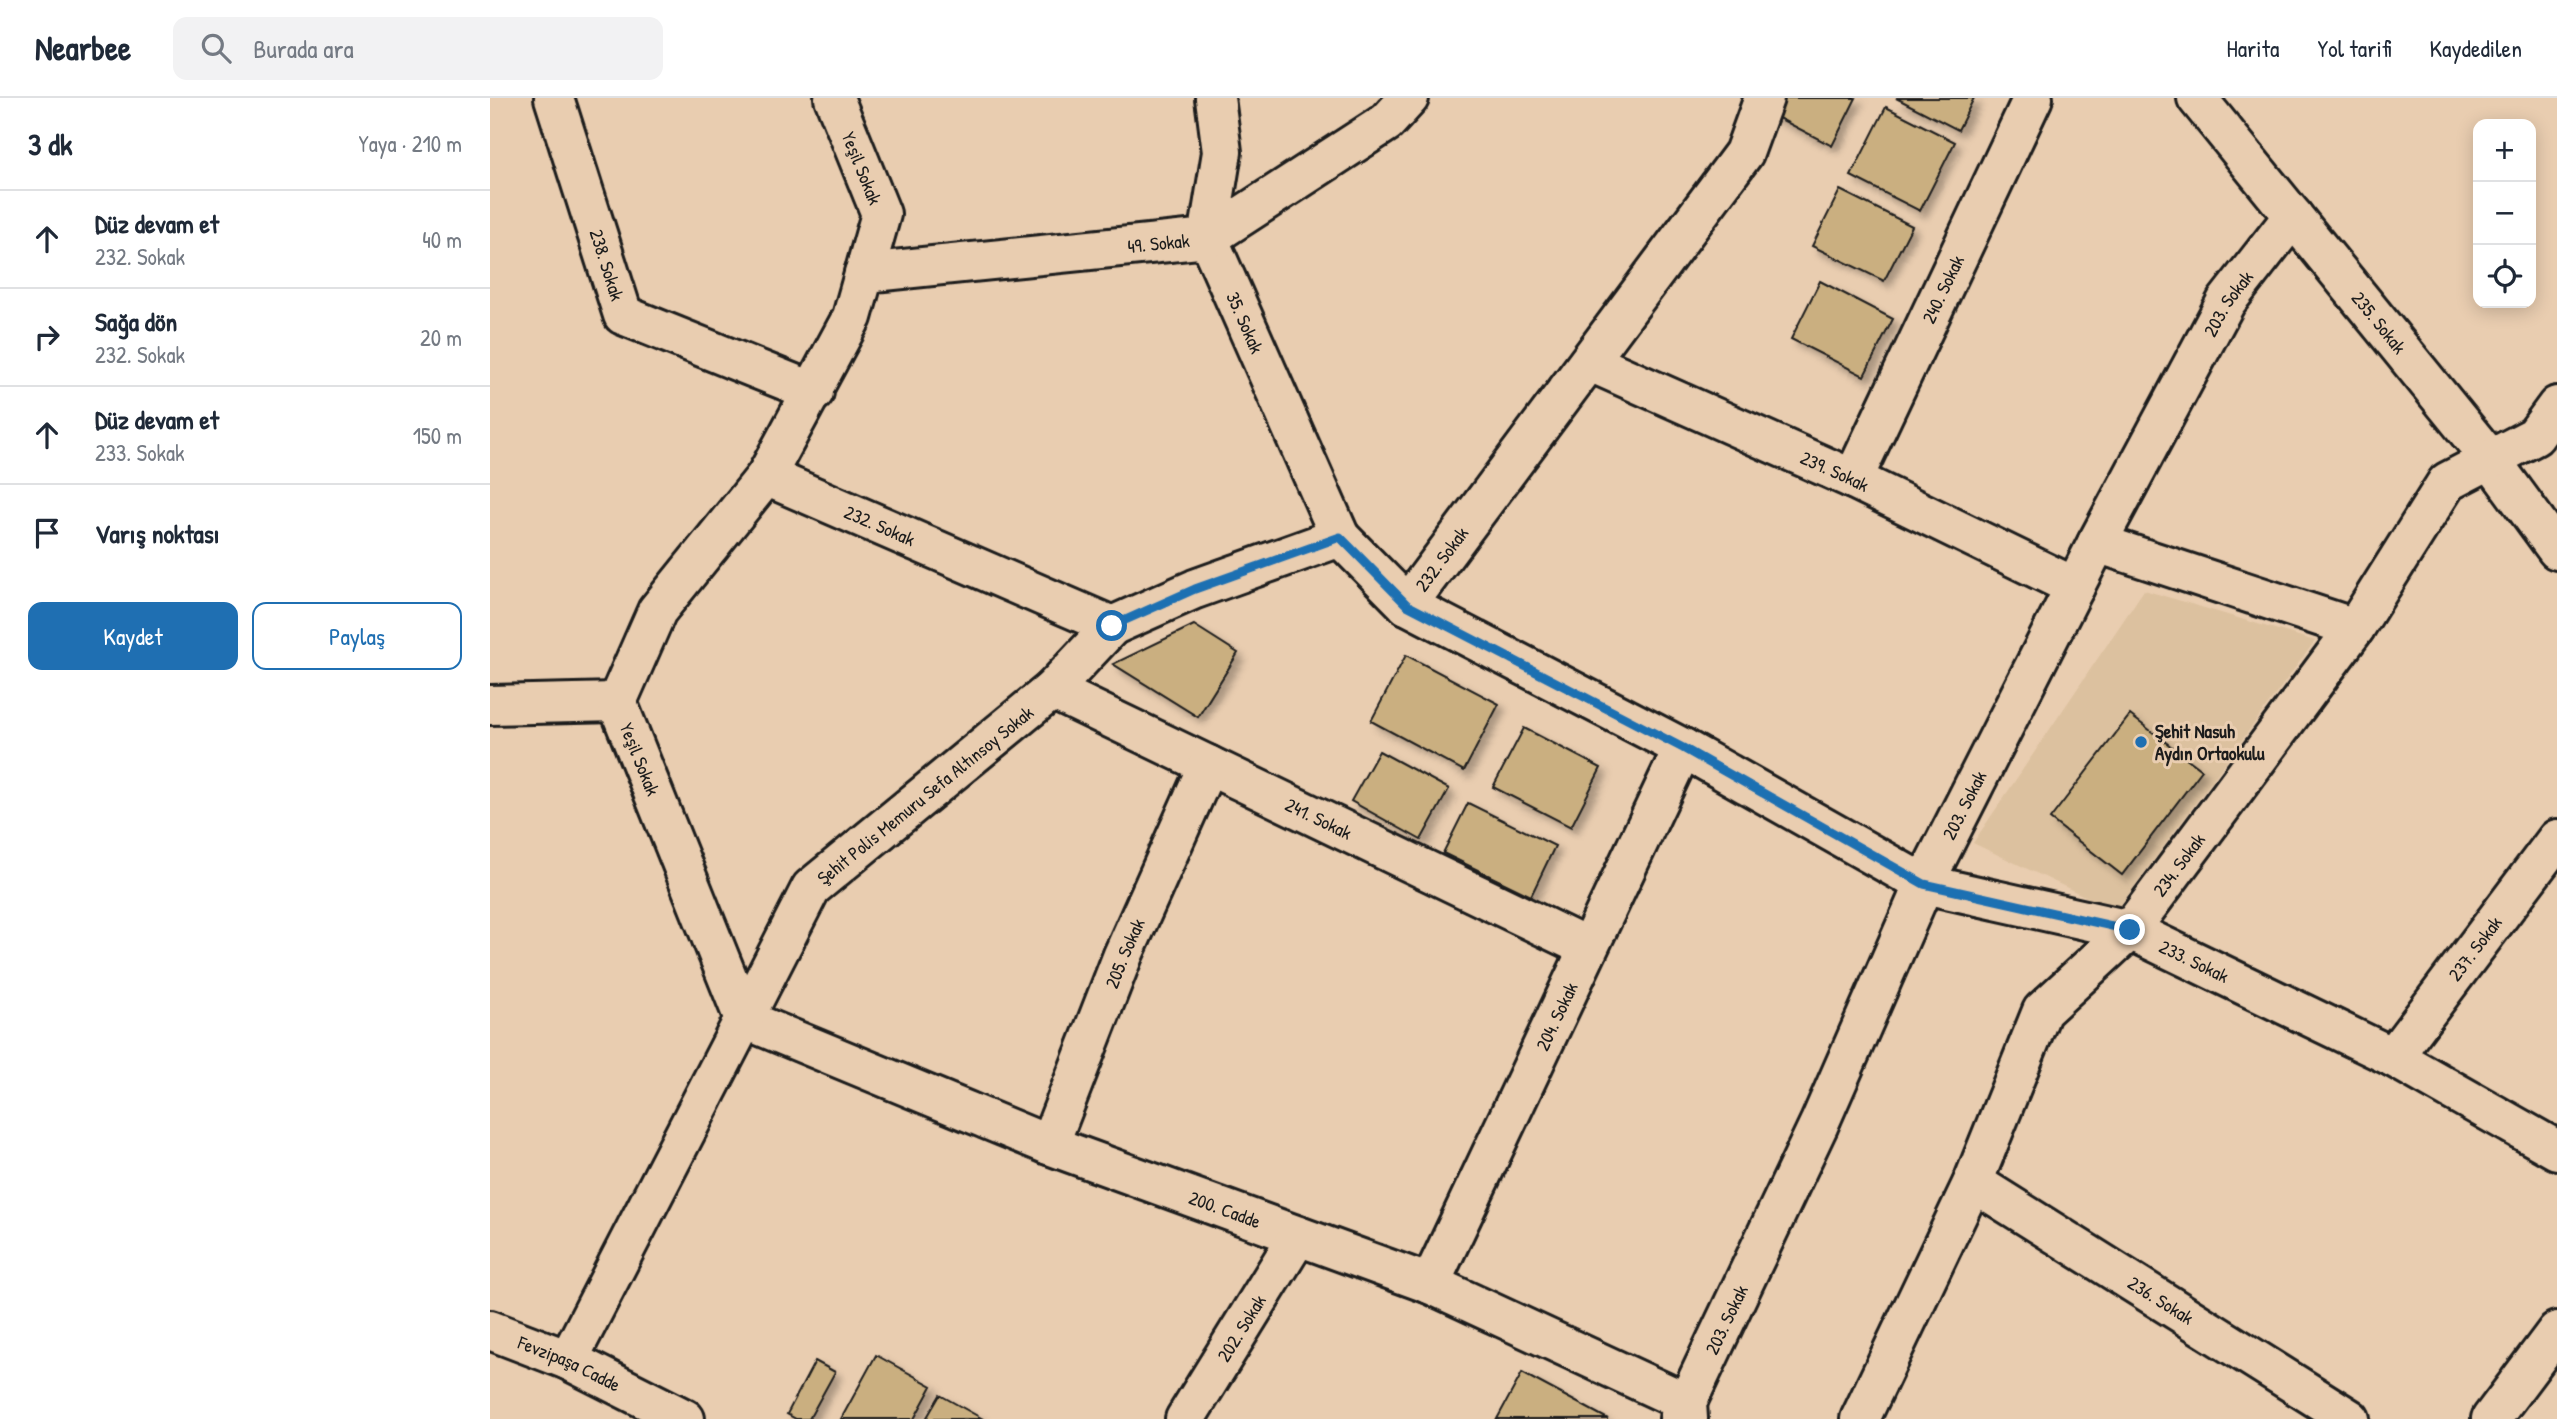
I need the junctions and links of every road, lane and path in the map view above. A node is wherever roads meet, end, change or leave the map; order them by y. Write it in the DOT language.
graph roads {
  1 [pos="554,98"];
  2 [pos="834,98"];
  3 [pos="1216,98"];
  4 [pos="1409,98"];
  5 [pos="1764,98"];
  6 [pos="2033,98"];
  7 [pos="2197,98"];
  8 [pos="2294,216"];
  9 [pos="1208,238"];
  10 [pos="864,273"];
  11 [pos="1590,362"];
  12 [pos="814,392"];
  13 [pos="2557,406"];
  14 [pos="2491,460"];
  15 [pos="766,476"];
  16 [pos="1853,479"];
  17 [pos="1340,537"];
  18 [pos="2097,542"];
  19 [pos="2557,550"];
  20 [pos="2075,586"];
  21 [pos="1407,605"];
  22 [pos="1112,626"];
  23 [pos="2355,628"];
  24 [pos="1052,690"];
  25 [pos="617,702"];
  26 [pos="490,705"];
  27 [pos="1683,748"];
  28 [pos="1208,765"];
  29 [pos="2557,839"];
  30 [pos="1924,884"];
  31 [pos="2130,930"];
  32 [pos="1586,947"];
  33 [pos="744,1019"];
  34 [pos="2393,1057"];
  35 [pos="1049,1145"];
  36 [pos="2557,1150"];
  37 [pos="1973,1182"];
  38 [pos="1298,1236"];
  39 [pos="1430,1284"];
  40 [pos="490,1330"];
  41 [pos="2557,1331"];
  42 [pos="568,1360"];
  43 [pos="1685,1414"];
  44 [pos="670,1415"];
  45 [pos="1185,1419"];
  46 [pos="1860,1419"];
  47 [pos="2350,1419"];
  48 [pos="2491,1419"];
  1 -- 12 [label="street, 238. Sokak"];
  2 -- 10 [label="street, Yeşil Sokak"];
  3 -- 9 [label="street"];
  4 -- 9 [label="street, 49. Sokak"];
  5 -- 11 [label="street, 232. Sokak"];
  6 -- 16 [label="street, 240. Sokak"];
  7 -- 8 [label="street, 235. Sokak"];
  8 -- 14 [label="street, 235. Sokak"];
  8 -- 18 [label="street, 203. Sokak"];
  9 -- 10 [label="street, 49. Sokak"];
  9 -- 17 [label="street, 35. Sokak"];
  10 -- 12 [label="street, Yeşil Sokak"];
  11 -- 16 [label="street, 239. Sokak"];
  11 -- 21 [label="street, 232. Sokak"];
  12 -- 15 [label="street, Yeşil Sokak"];
  13 -- 14 [label="street, 234. Sokak"];
  14 -- 19 [label="street, 235. Sokak"];
  14 -- 23 [label="street, 234. Sokak"];
  15 -- 22 [label="street, 232. Sokak"];
  15 -- 25 [label="street, Yeşil Sokak"];
  16 -- 20 [label="street, 239. Sokak"];
  17 -- 21 [label="street, 232. Sokak"];
  17 -- 22 [label="street"];
  18 -- 20 [label="street, 203. Sokak"];
  18 -- 23 [label="street"];
  20 -- 30 [label="street, 203. Sokak"];
  21 -- 27 [label="street, 233. Sokak"];
  22 -- 24 [label="street, Şehit Polis Memuru Sefa Altınsoy Sokak"];
  23 -- 31 [label="street, 234. Sokak"];
  24 -- 28 [label="street, 241. Sokak"];
  24 -- 33 [label="street, Şehit Polis Memuru Sefa Altınsoy Sokak"];
  25 -- 26 [label="street"];
  25 -- 33 [label="street, Yeşil Sokak"];
  27 -- 30 [label="street, 233. Sokak"];
  27 -- 32 [label="street, 204. Sokak"];
  28 -- 32 [label="street, 241. Sokak"];
  28 -- 35 [label="street, 205. Sokak"];
  29 -- 34 [label="street, 237. Sokak"];
  30 -- 31 [label="street, 233. Sokak"];
  30 -- 43 [label="street, 203. Sokak"];
  31 -- 34 [label="street, 233. Sokak"];
  31 -- 37 [label="street, 234. Sokak"];
  32 -- 39 [label="street, 204. Sokak"];
  33 -- 35 [label="street, 200. Cadde"];
  33 -- 42 [label="street"];
  34 -- 36 [label="street, 233. Sokak"];
  35 -- 38 [label="street, 200. Cadde"];
  37 -- 46 [label="street, 234. Sokak"];
  37 -- 47 [label="street, 236. Sokak"];
  38 -- 39 [label="street, 200. Cadde"];
  38 -- 45 [label="street, 202. Sokak"];
  39 -- 43 [label="street, 200. Cadde"];
  40 -- 42 [label="street, Fevzipaşa Cadde"];
  41 -- 48 [label="street"];
  42 -- 44 [label="street, Fevzipaşa Cadde"];
}
